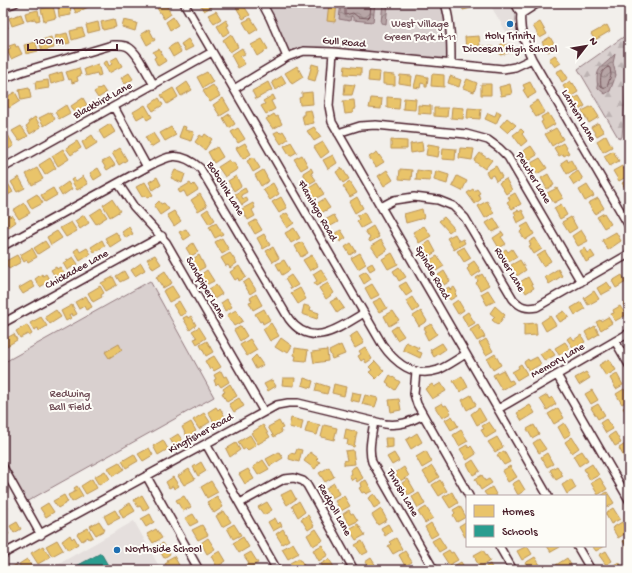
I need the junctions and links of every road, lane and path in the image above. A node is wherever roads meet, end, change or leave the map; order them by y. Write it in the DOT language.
graph roads {
  1 [pos="15,3"];
  2 [pos="184,3"];
  3 [pos="262,3"];
  4 [pos="445,3"];
  5 [pos="515,3"];
  6 [pos="538,3"];
  7 [pos="3,6"];
  8 [pos="521,14"];
  9 [pos="212,52"];
  10 [pos="333,52"];
  11 [pos="287,57"];
  12 [pos="532,59"];
  13 [pos="451,64"];
  14 [pos="3,79"];
  15 [pos="154,85"];
  16 [pos="234,89"];
  17 [pos="114,107"];
  18 [pos="338,133"];
  19 [pos="147,167"];
  20 [pos="3,168"];
  21 [pos="118,183"];
  22 [pos="381,207"];
  23 [pos="629,226"];
  24 [pos="162,236"];
  25 [pos="3,246"];
  26 [pos="629,254"];
  27 [pos="581,282"];
  28 [pos="364,313"];
  29 [pos="3,323"];
  30 [pos="629,332"];
  31 [pos="615,341"];
  32 [pos="466,354"];
  33 [pos="629,365"];
  34 [pos="416,371"];
  35 [pos="557,375"];
  36 [pos="498,409"];
  37 [pos="264,412"];
  38 [pos="423,415"];
  39 [pos="374,421"];
  40 [pos="206,444"];
  41 [pos="3,467"];
  42 [pos="147,476"];
  43 [pos="468,495"];
  44 [pos="547,495"];
  45 [pos="629,500"];
  46 [pos="240,502"];
  47 [pos="41,535"];
  48 [pos="500,547"];
  49 [pos="578,547"];
  50 [pos="3,554"];
  51 [pos="199,570"];
  52 [pos="277,570"];
  53 [pos="354,570"];
  54 [pos="434,570"];
  55 [pos="513,570"];
  56 [pos="591,570"];
  1 -- 7 [label="street"];
  2 -- 9 [label="street, Flamingo Road"];
  3 -- 11 [label="street"];
  4 -- 13 [label="street"];
  5 -- 8 [label="street"];
  6 -- 8 [label="street"];
  8 -- 12 [label="street, Lantern Lane"];
  9 -- 15 [label="street, Blackbird Lane"];
  9 -- 16 [label="street, Flamingo Road"];
  10 -- 11 [label="street, Gull Road"];
  10 -- 13 [label="street, Gull Road"];
  10 -- 18 [label="street, Spindle Road"];
  11 -- 16 [label="street, Gull Road"];
  12 -- 13 [label="street, Gull Road"];
  12 -- 23 [label="street, Lantern Lane"];
  14 -- 15 [label="street"];
  15 -- 17 [label="street, Blackbird Lane"];
  16 -- 28 [label="street, Flamingo Road"];
  17 -- 19 [label="street"];
  17 -- 20 [label="street, Blackbird Lane"];
  18 -- 22 [label="street, Spindle Road"];
  18 -- 27 [label="street, Pewter Lane"];
  19 -- 21 [label="street, Bobolink Lane"];
  19 -- 28 [label="street, Bobolink Lane"];
  21 -- 24 [label="street, Sandpiper Lane"];
  21 -- 25 [label="street, Bobolink Lane"];
  22 -- 27 [label="street, Rover Lane"];
  22 -- 32 [label="street, Spindle Road"];
  24 -- 29 [label="street, Chickadee Lane"];
  24 -- 37 [label="street, Sandpiper Lane"];
  26 -- 27 [label="street, Rover Lane"];
  28 -- 34 [label="street, Flamingo Road"];
  30 -- 31 [label="street, Memory Lane"];
  31 -- 33 [label="street"];
  31 -- 35 [label="street, Memory Lane"];
  32 -- 34 [label="street, Flamingo Road"];
  32 -- 36 [label="street, Spindle Road"];
  34 -- 38 [label="street"];
  35 -- 36 [label="street, Memory Lane"];
  35 -- 45 [label="street"];
  36 -- 44 [label="street, Spindle Road"];
  37 -- 39 [label="street, Kingfisher Road"];
  37 -- 40 [label="street, Kingfisher Road"];
  38 -- 39 [label="street, Kingfisher Road"];
  38 -- 43 [label="street"];
  39 -- 54 [label="street, Thrush Lane"];
  40 -- 42 [label="street, Kingfisher Road"];
  40 -- 46 [label="street"];
  41 -- 47 [label="street"];
  42 -- 47 [label="street, Kingfisher Road"];
  42 -- 51 [label="street"];
  46 -- 52 [label="street"];
  46 -- 53 [label="street, Redpoll Lane"];
  47 -- 50 [label="street, Kingfisher Road"];
  48 -- 55 [label="street"];
  49 -- 56 [label="street"];
}
